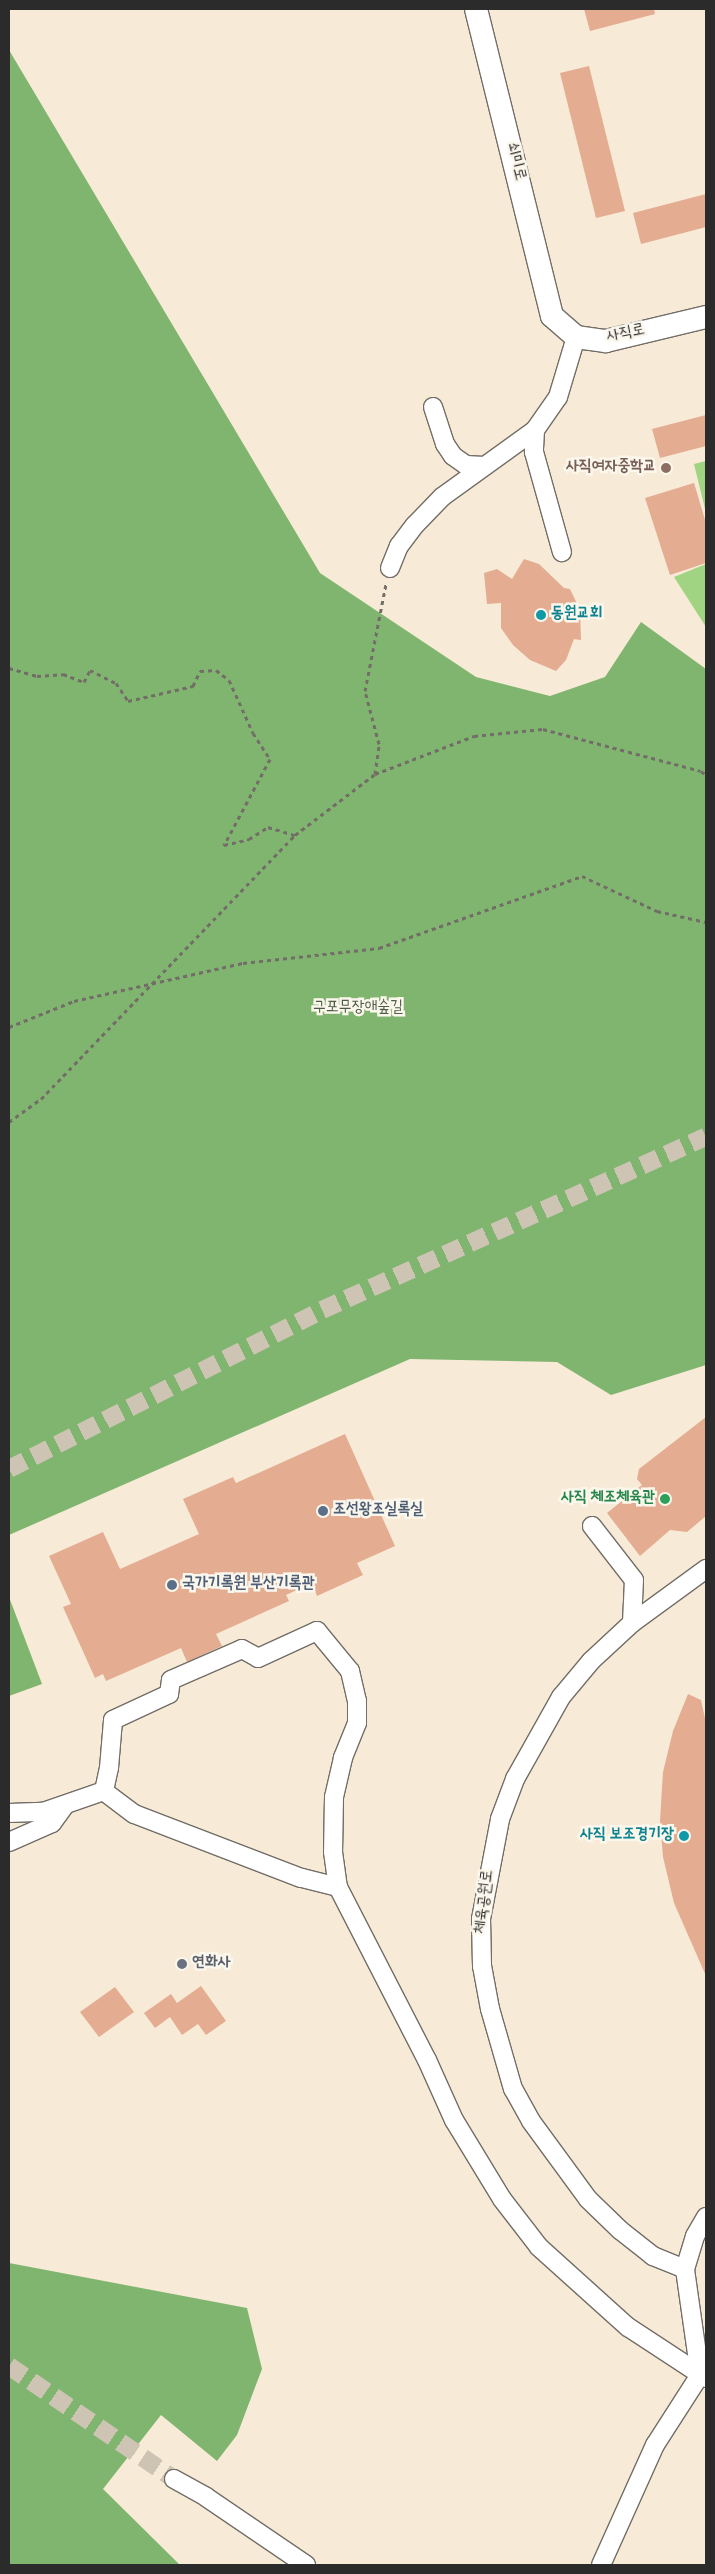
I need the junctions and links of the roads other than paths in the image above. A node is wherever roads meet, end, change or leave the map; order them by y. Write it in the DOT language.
graph roads {
  1 [pos="476,9"];
  2 [pos="706,318"];
  3 [pos="576,337"];
  4 [pos="433,407"];
  5 [pos="536,430"];
  6 [pos="484,466"];
  7 [pos="562,552"];
  8 [pos="390,568"];
  9 [pos="592,1526"];
  10 [pos="706,1568"];
  11 [pos="632,1623"];
  12 [pos="104,1791"];
  13 [pos="65,1805"];
  14 [pos="9,1813"];
  15 [pos="9,1842"];
  16 [pos="338,1887"];
  17 [pos="706,2217"];
  18 [pos="685,2269"];
  19 [pos="703,2376"];
  20 [pos="174,2479"];
  21 [pos="306,2565"];
  22 [pos="601,2565"];
  1 -- 3 [label="main road, 쇠미로"];
  2 -- 3 [label="main road, 사직로"];
  3 -- 5 [label="street"];
  4 -- 6 [label="street"];
  5 -- 6 [label="street"];
  5 -- 7 [label="street"];
  6 -- 8 [label="street"];
  9 -- 11 [label="street"];
  10 -- 11 [label="street, 체육공원로"];
  11 -- 18 [label="street, 체육공원로"];
  12 -- 13 [label="street"];
  12 -- 16 [label="street"];
  12 -- 16 [label="street"];
  13 -- 14 [label="street"];
  13 -- 15 [label="street"];
  16 -- 19 [label="street"];
  17 -- 18 [label="street"];
  18 -- 19 [label="street"];
  19 -- 22 [label="street"];
  20 -- 21 [label="street"];
}
